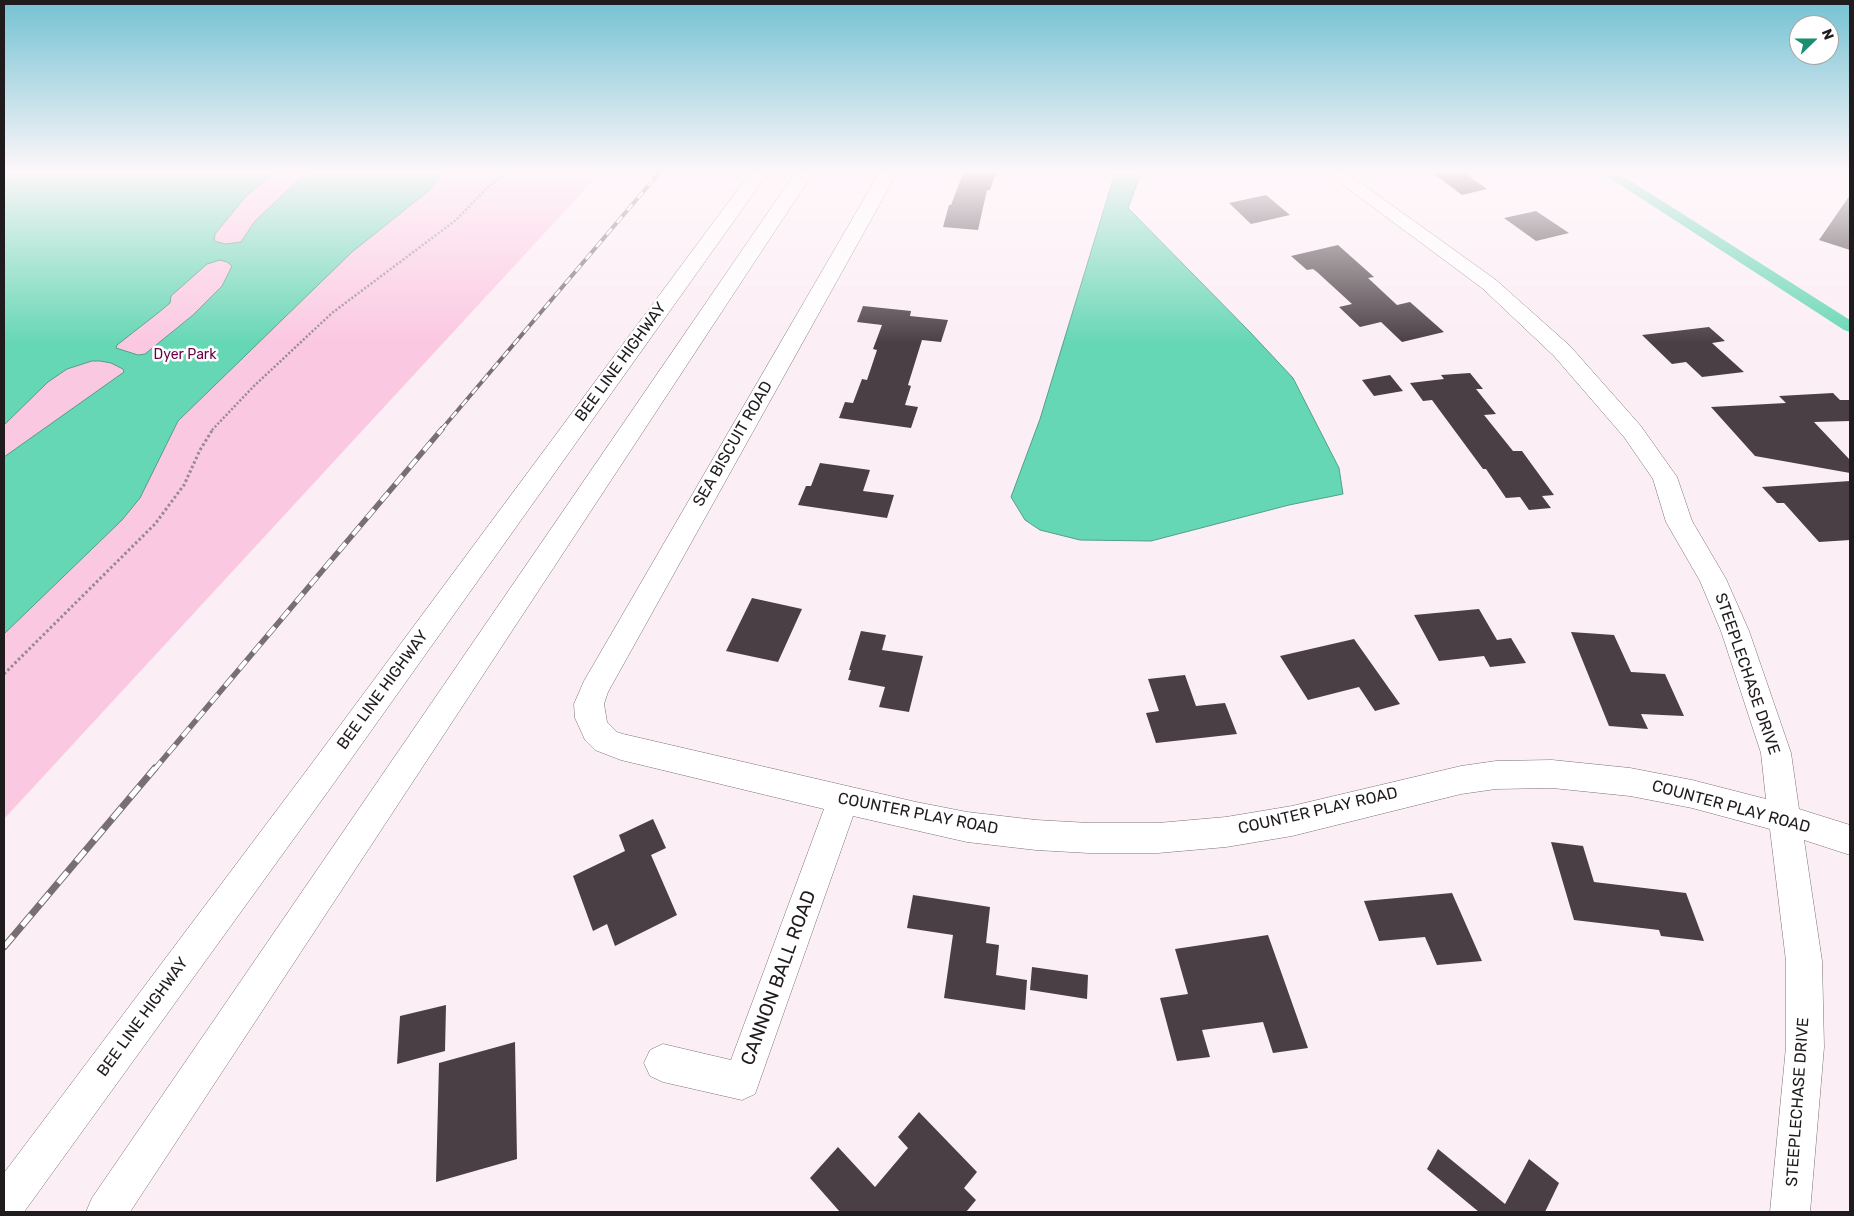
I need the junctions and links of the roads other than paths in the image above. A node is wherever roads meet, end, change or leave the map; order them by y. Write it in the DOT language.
graph roads {
  1 [pos="718,230"];
  2 [pos="766,230"];
  3 [pos="856,230"];
  4 [pos="1414,230"];
  5 [pos="590,718"];
  6 [pos="843,800"];
  7 [pos="1786,819"];
  8 [pos="1850,840"];
  9 [pos="663,1063"];
  10 [pos="4,1206"];
  11 [pos="106,1212"];
  12 [pos="1790,1212"];
  1 -- 10 [label="main road, BEE LINE HIGHWAY"];
  2 -- 11 [label="main road"];
  3 -- 5 [label="main road, SEA BISCUIT ROAD"];
  4 -- 7 [label="main road, STEEPLECHASE DRIVE"];
  5 -- 6 [label="main road, COUNTER PLAY ROAD"];
  6 -- 7 [label="main road, COUNTER PLAY ROAD"];
  6 -- 9 [label="main road, CANNON BALL ROAD"];
  7 -- 8 [label="main road, COUNTER PLAY ROAD"];
  7 -- 12 [label="main road, STEEPLECHASE DRIVE"];
}
